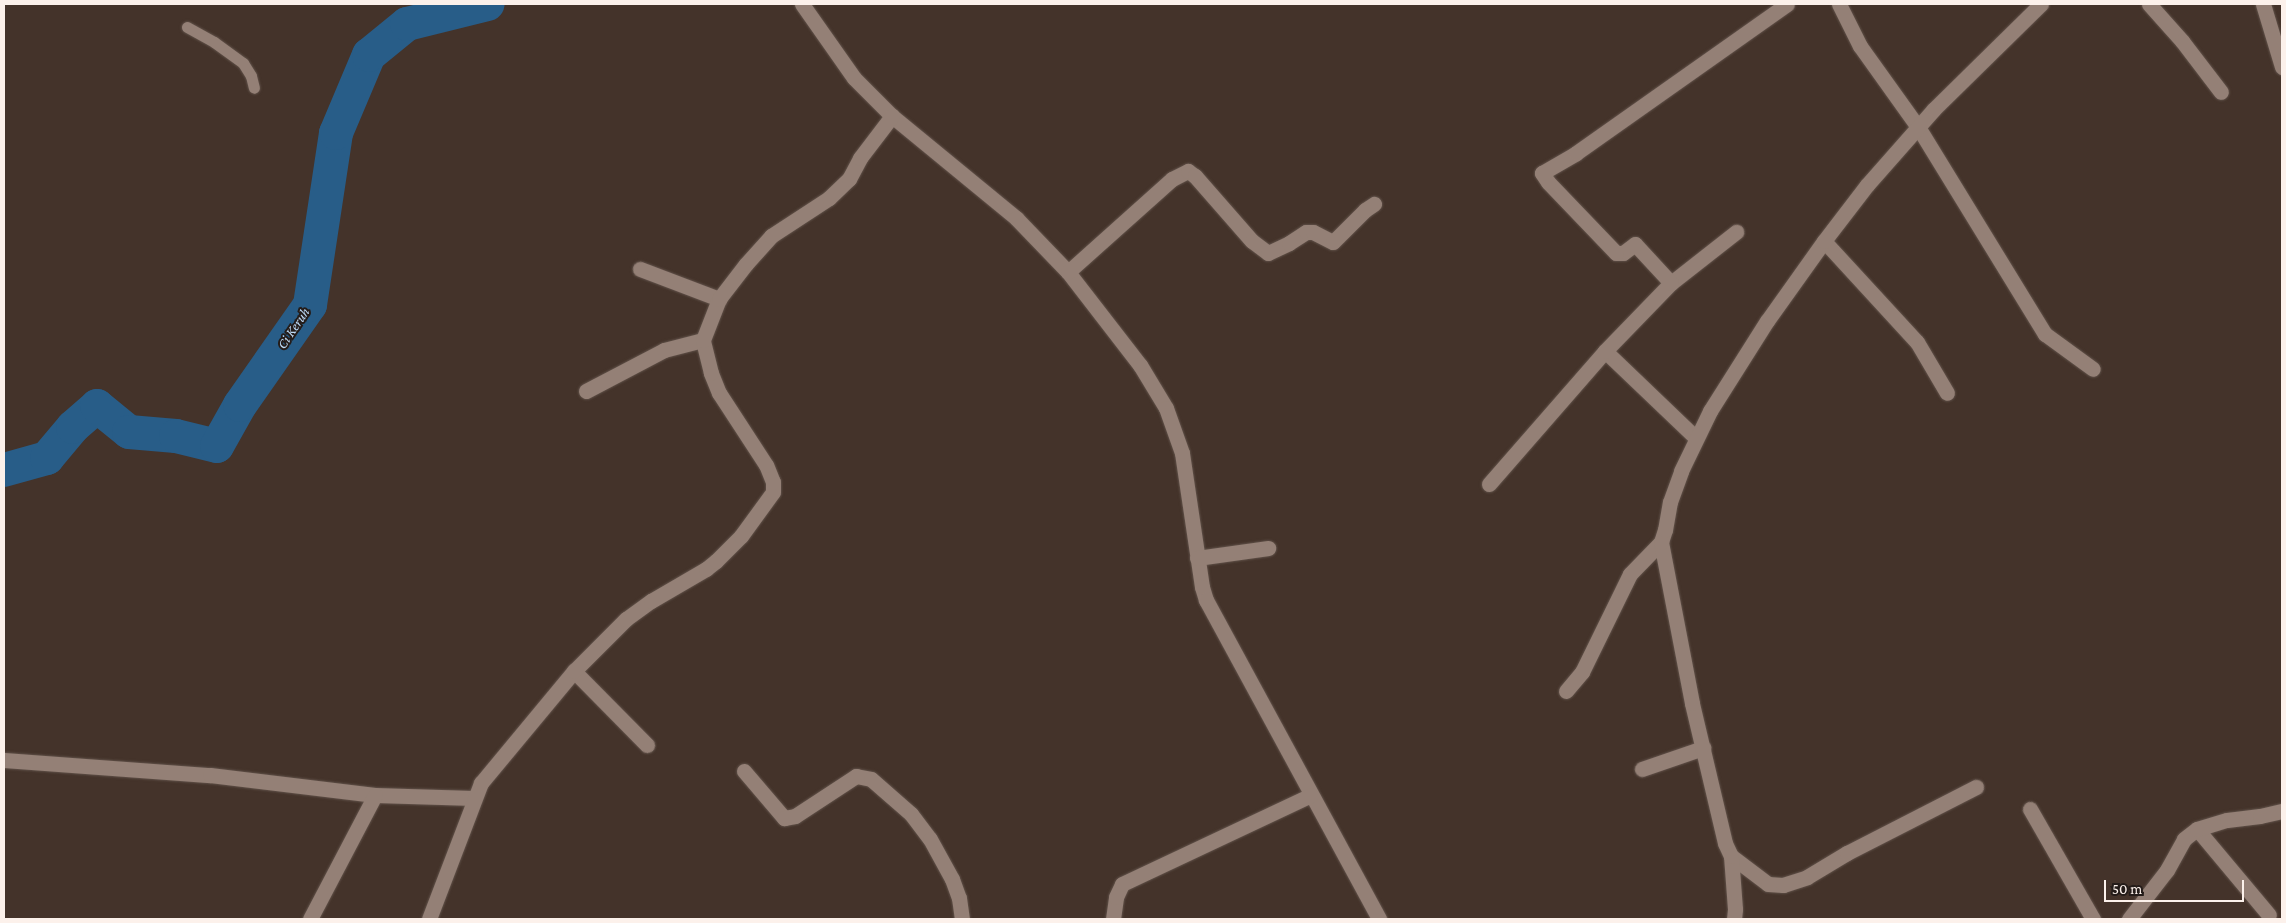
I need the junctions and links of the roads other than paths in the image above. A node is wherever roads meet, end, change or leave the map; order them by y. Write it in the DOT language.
graph roads {
  1 [pos="802,4"];
  2 [pos="1787,4"];
  3 [pos="1840,4"];
  4 [pos="2041,4"];
  5 [pos="2149,4"];
  6 [pos="2262,4"];
  7 [pos="187,27"];
  8 [pos="2282,67"];
  9 [pos="254,88"];
  10 [pos="2221,92"];
  11 [pos="892,116"];
  12 [pos="1918,127"];
  13 [pos="1374,204"];
  14 [pos="1736,232"];
  15 [pos="1824,241"];
  16 [pos="640,269"];
  17 [pos="1068,272"];
  18 [pos="1671,282"];
  19 [pos="719,299"];
  20 [pos="703,340"];
  21 [pos="1605,351"];
  22 [pos="2093,369"];
  23 [pos="586,391"];
  24 [pos="1946,393"];
  25 [pos="1696,438"];
  26 [pos="1489,484"];
  27 [pos="1661,542"];
  28 [pos="1268,548"];
  29 [pos="1198,558"];
  30 [pos="574,671"];
  31 [pos="1566,691"];
  32 [pos="648,745"];
  33 [pos="1703,748"];
  34 [pos="4,760"];
  35 [pos="1642,768"];
  36 [pos="744,772"];
  37 [pos="1976,787"];
  38 [pos="375,795"];
  39 [pos="1311,795"];
  40 [pos="474,798"];
  41 [pos="2030,809"];
  42 [pos="2282,811"];
  43 [pos="2197,829"];
  44 [pos="1731,856"];
  45 [pos="2269,915"];
  46 [pos="1375,918"];
  47 [pos="310,919"];
  48 [pos="429,919"];
  49 [pos="962,919"];
  50 [pos="1113,919"];
  51 [pos="1734,919"];
  52 [pos="2093,919"];
  53 [pos="2129,919"];
  1 -- 11 [label="street"];
  2 -- 18 [label="street"];
  3 -- 12 [label="street"];
  4 -- 12 [label="street"];
  5 -- 10 [label="street"];
  6 -- 8 [label="street"];
  7 -- 9 [label="lane"];
  11 -- 17 [label="street"];
  11 -- 19 [label="street"];
  12 -- 15 [label="street"];
  12 -- 22 [label="street"];
  13 -- 17 [label="street"];
  14 -- 18 [label="street"];
  15 -- 24 [label="street"];
  15 -- 25 [label="street"];
  16 -- 19 [label="street"];
  17 -- 29 [label="street"];
  18 -- 21 [label="street"];
  19 -- 20 [label="street"];
  20 -- 23 [label="street"];
  20 -- 30 [label="street"];
  21 -- 25 [label="street"];
  21 -- 26 [label="street"];
  25 -- 27 [label="street"];
  27 -- 31 [label="street"];
  27 -- 33 [label="street"];
  28 -- 29 [label="street"];
  29 -- 39 [label="street"];
  30 -- 32 [label="street"];
  30 -- 40 [label="street"];
  33 -- 35 [label="street"];
  33 -- 44 [label="street"];
  34 -- 38 [label="street"];
  36 -- 49 [label="street"];
  37 -- 44 [label="street"];
  38 -- 40 [label="street"];
  38 -- 47 [label="street"];
  39 -- 46 [label="street"];
  39 -- 50 [label="street"];
  40 -- 48 [label="street"];
  41 -- 52 [label="street"];
  42 -- 43 [label="street"];
  43 -- 45 [label="street"];
  43 -- 53 [label="street"];
  44 -- 51 [label="street"];
}
